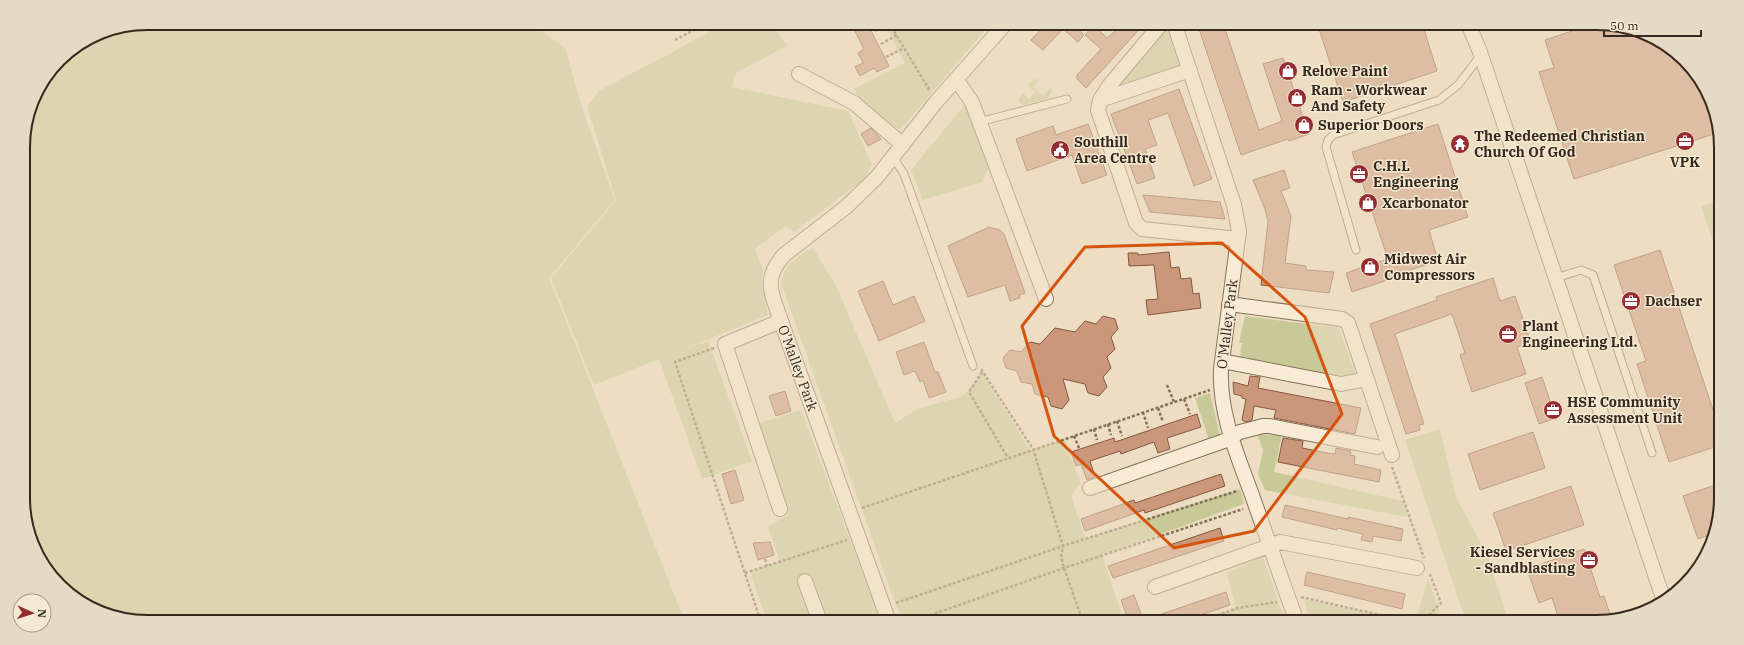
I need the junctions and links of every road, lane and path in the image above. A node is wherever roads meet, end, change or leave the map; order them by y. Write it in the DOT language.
graph roads {
  1 [pos="694,30"];
  2 [pos="894,30"];
  3 [pos="1000,30"];
  4 [pos="1156,30"];
  5 [pos="1176,30"];
  6 [pos="1471,30"];
  7 [pos="897,35"];
  8 [pos="676,40"];
  9 [pos="881,44"];
  10 [pos="904,48"];
  11 [pos="1481,54"];
  12 [pos="886,57"];
  13 [pos="1190,70"];
  14 [pos="800,74"];
  15 [pos="956,79"];
  16 [pos="1067,99"];
  17 [pos="1100,100"];
  18 [pos="936,102"];
  19 [pos="979,122"];
  20 [pos="903,144"];
  21 [pos="893,157"];
  22 [pos="1238,239"];
  23 [pos="1356,250"];
  24 [pos="1556,278"];
  25 [pos="1046,299"];
  26 [pos="1229,304"];
  27 [pos="781,322"];
  28 [pos="725,344"];
  29 [pos="1222,361"];
  30 [pos="973,366"];
  31 [pos="983,370"];
  32 [pos="1367,379"];
  33 [pos="1166,386"];
  34 [pos="1220,387"];
  35 [pos="1184,399"];
  36 [pos="1174,402"];
  37 [pos="1158,408"];
  38 [pos="1143,412"];
  39 [pos="1190,414"];
  40 [pos="1116,422"];
  41 [pos="1163,422"];
  42 [pos="1108,424"];
  43 [pos="1148,428"];
  44 [pos="1094,429"];
  45 [pos="1111,435"];
  46 [pos="1074,436"];
  47 [pos="1122,436"];
  48 [pos="1231,438"];
  49 [pos="1097,440"];
  50 [pos="1377,447"];
  51 [pos="1078,448"];
  52 [pos="1033,450"];
  53 [pos="1652,453"];
  54 [pos="1008,458"];
  55 [pos="1391,458"];
  56 [pos="1249,487"];
  57 [pos="1090,488"];
  58 [pos="1255,505"];
  59 [pos="780,509"];
  60 [pos="850,513"];
  61 [pos="859,536"];
  62 [pos="1062,546"];
  63 [pos="1270,546"];
  64 [pos="765,560"];
  65 [pos="1423,564"];
  66 [pos="768,566"];
  67 [pos="1064,568"];
  68 [pos="745,573"];
  69 [pos="805,581"];
  70 [pos="1155,587"];
  71 [pos="1662,595"];
  72 [pos="1290,601"];
  73 [pos="884,607"];
  74 [pos="759,615"];
  75 [pos="817,615"];
  76 [pos="887,615"];
  77 [pos="930,615"];
  78 [pos="1081,615"];
  79 [pos="1218,615"];
  80 [pos="1295,615"];
  81 [pos="1429,615"];
  1 -- 8 [label="path"];
  2 -- 7 [label="path"];
  3 -- 15 [label="street, O'Malley Park"];
  4 -- 17 [label="street"];
  5 -- 13 [label="street, O'Malley Park"];
  6 -- 11 [label="street"];
  7 -- 9 [label="path"];
  7 -- 10 [label="path"];
  10 -- 12 [label="path"];
  10 -- 18 [label="path"];
  11 -- 23 [label="lane"];
  11 -- 24 [label="street"];
  13 -- 17 [label="street"];
  13 -- 22 [label="street, O'Malley Park"];
  14 -- 20 [label="street"];
  15 -- 18 [label="street, O'Malley Park"];
  15 -- 19 [label="street"];
  16 -- 19 [label="lane"];
  17 -- 22 [label="street"];
  18 -- 20 [label="street, O'Malley Park"];
  19 -- 25 [label="street"];
  20 -- 21 [label="street, O'Malley Park"];
  21 -- 27 [label="street, O'Malley Park"];
  21 -- 30 [label="lane"];
  22 -- 26 [label="street, O'Malley Park"];
  24 -- 53 [label="lane"];
  24 -- 71 [label="street"];
  26 -- 29 [label="street, O'Malley Park"];
  26 -- 32 [label="street"];
  27 -- 28 [label="street"];
  27 -- 60 [label="street, O'Malley Park"];
  28 -- 59 [label="street"];
  28 -- 68 [label="path"];
  29 -- 32 [label="street"];
  29 -- 34 [label="street, O'Malley Park"];
  30 -- 31 [label="path"];
  31 -- 52 [label="path"];
  31 -- 54 [label="path"];
  32 -- 55 [label="street"];
  33 -- 36 [label="path"];
  34 -- 35 [label="path"];
  34 -- 48 [label="street, O'Malley Park"];
  35 -- 36 [label="path"];
  35 -- 39 [label="path"];
  36 -- 37 [label="path"];
  37 -- 38 [label="path"];
  37 -- 41 [label="path"];
  38 -- 40 [label="path"];
  38 -- 43 [label="path"];
  40 -- 42 [label="path"];
  40 -- 47 [label="path"];
  42 -- 44 [label="path"];
  42 -- 45 [label="path"];
  44 -- 46 [label="path"];
  44 -- 49 [label="path"];
  46 -- 51 [label="path"];
  46 -- 52 [label="path"];
  48 -- 50 [label="street"];
  48 -- 56 [label="street, O'Malley Park"];
  48 -- 57 [label="street"];
  52 -- 54 [label="path"];
  52 -- 62 [label="path"];
  54 -- 60 [label="path"];
  55 -- 65 [label="path"];
  56 -- 58 [label="street, O'Malley Park"];
  56 -- 62 [label="path"];
  58 -- 63 [label="street, O'Malley Park"];
  58 -- 67 [label="path"];
  60 -- 61 [label="street, O'Malley Park"];
  61 -- 66 [label="path"];
  61 -- 73 [label="street, O'Malley Park"];
  62 -- 67 [label="path"];
  62 -- 73 [label="path"];
  63 -- 65 [label="street"];
  63 -- 70 [label="street"];
  63 -- 72 [label="street, O'Malley Park"];
  64 -- 66 [label="path"];
  65 -- 81 [label="path"];
  66 -- 68 [label="path"];
  67 -- 77 [label="path"];
  67 -- 78 [label="path"];
  68 -- 74 [label="path"];
  69 -- 75 [label="street"];
  72 -- 79 [label="path"];
  72 -- 80 [label="street, O'Malley Park"];
  73 -- 76 [label="street, O'Malley Park"];
}
